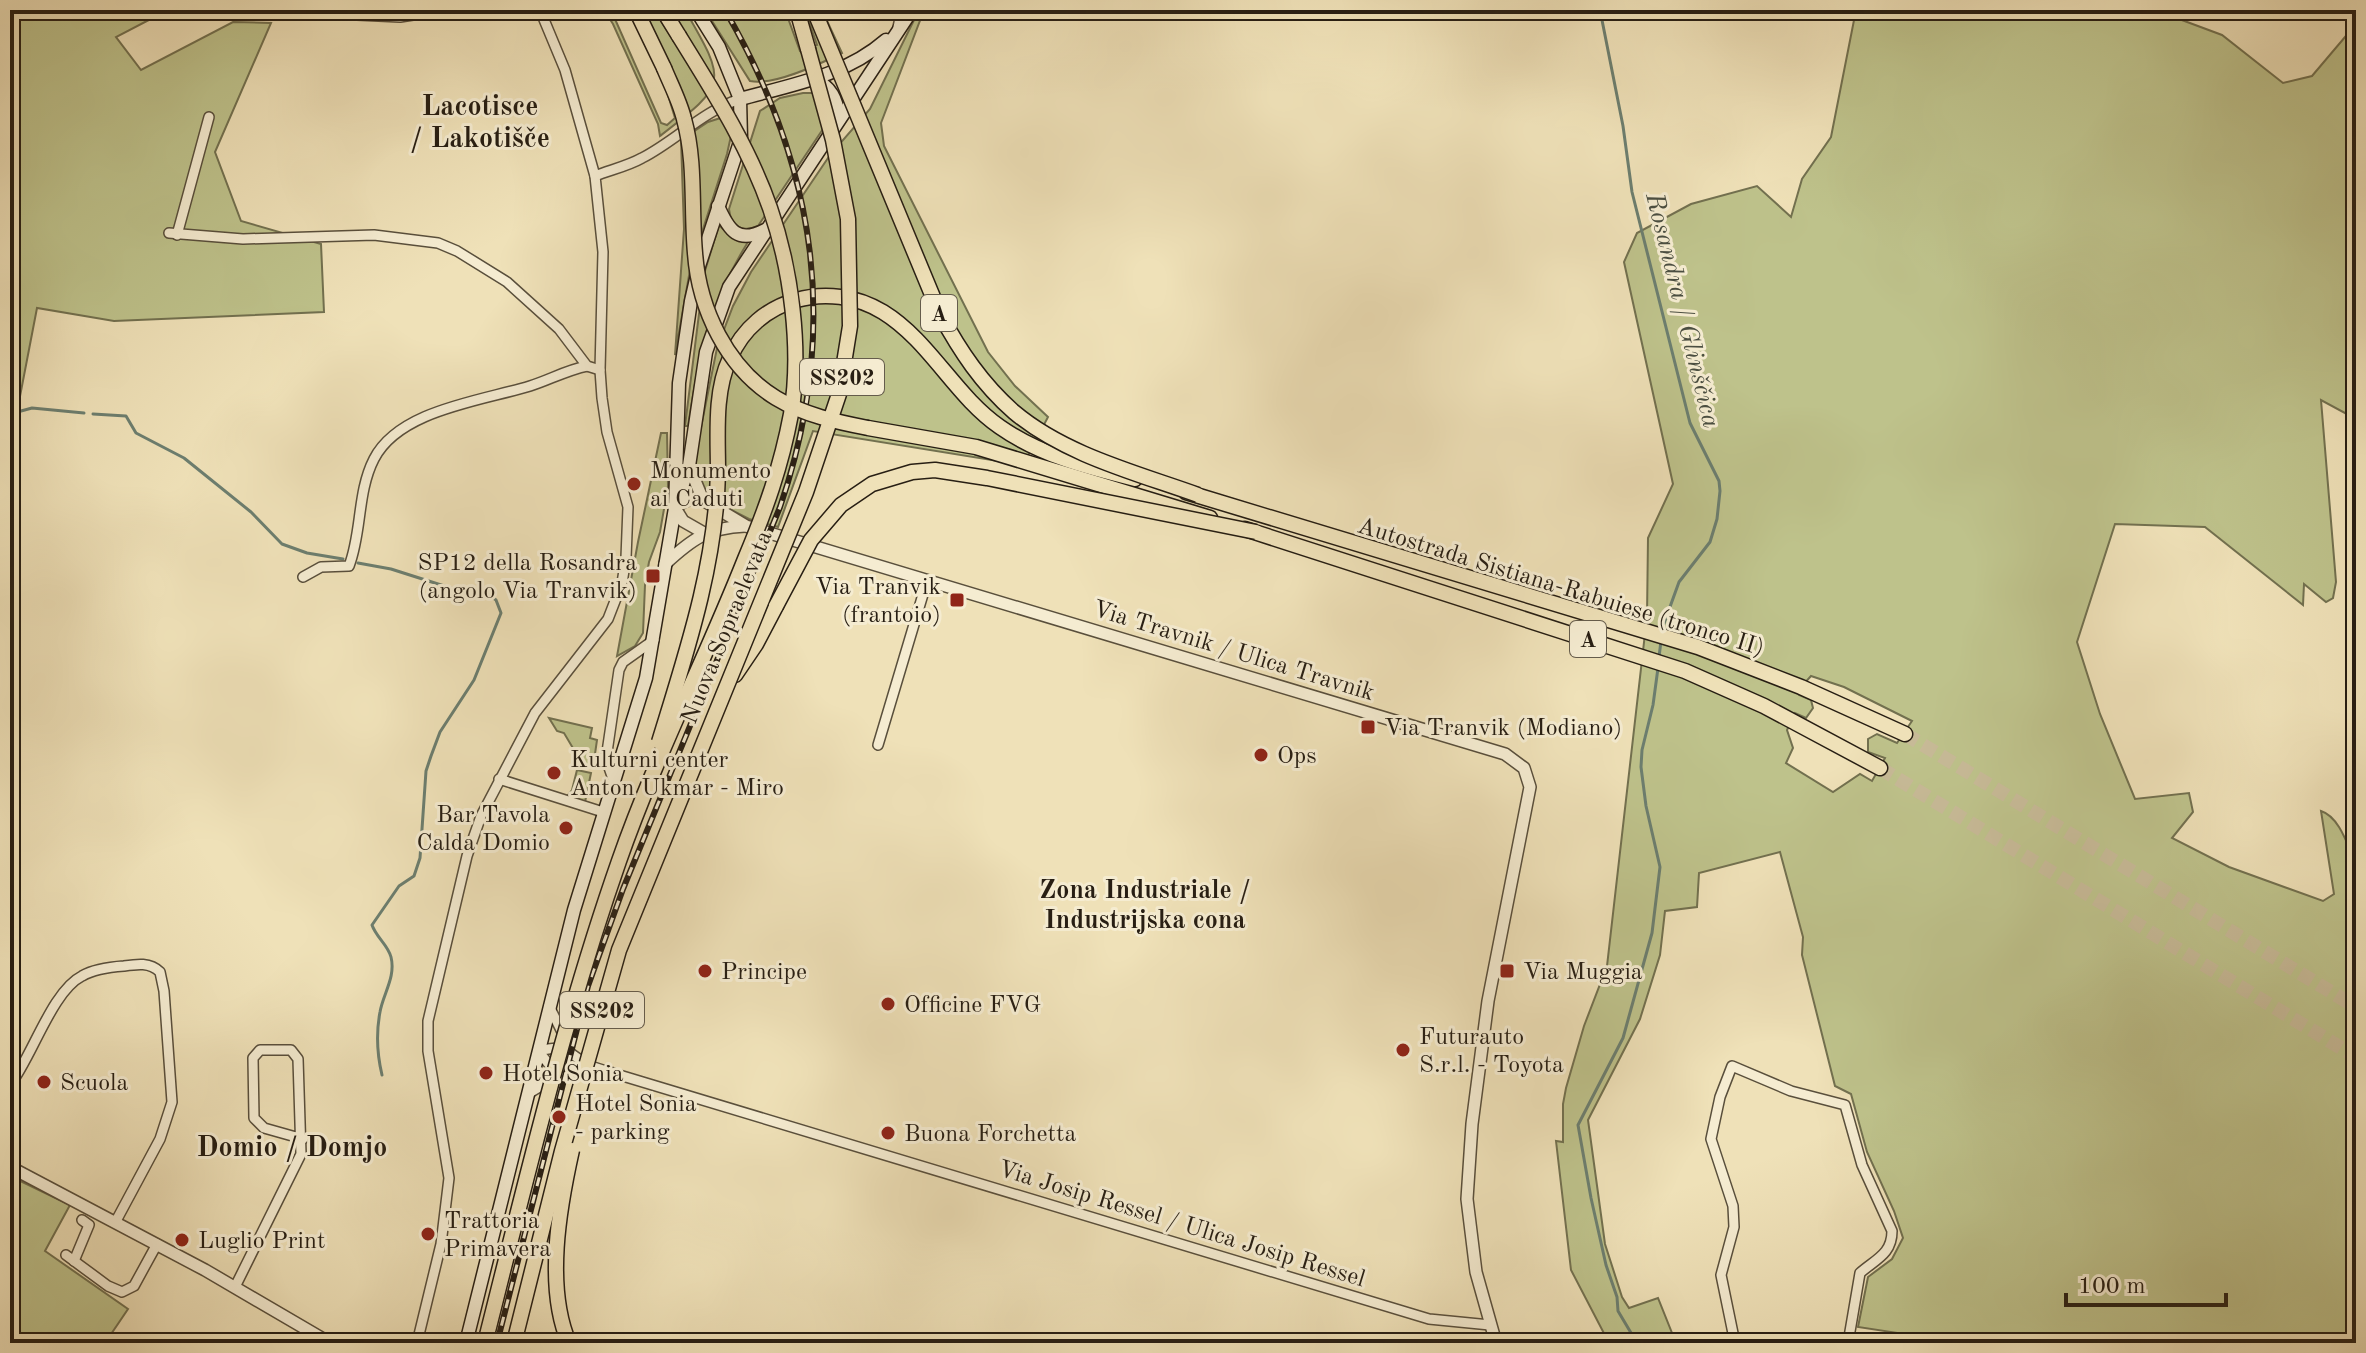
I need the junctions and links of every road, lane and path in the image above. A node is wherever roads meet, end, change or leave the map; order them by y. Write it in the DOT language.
graph roads {
  1 [pos="250,10"];
  2 [pos="417,10"];
  3 [pos="540,10"];
  4 [pos="636,10"];
  5 [pos="663,10"];
  6 [pos="696,10"];
  7 [pos="797,10"];
  8 [pos="814,10"];
  9 [pos="902,10"];
  10 [pos="912,10"];
  11 [pos="354,12"];
  12 [pos="898,30"];
  13 [pos="813,79"];
  14 [pos="740,99"];
  15 [pos="209,117"];
  16 [pos="840,118"];
  17 [pos="595,176"];
  18 [pos="718,206"];
  19 [pos="766,230"];
  20 [pos="587,366"];
  21 [pos="600,370"];
  22 [pos="689,466"];
  23 [pos="1198,495"];
  24 [pos="703,500"];
  25 [pos="675,508"];
  26 [pos="746,526"];
  27 [pos="1256,532"];
  28 [pos="704,533"];
  29 [pos="665,564"];
  30 [pos="303,577"];
  31 [pos="927,581"];
  32 [pos="654,640"];
  33 [pos="726,688"];
  34 [pos="1905,734"];
  35 [pos="878,745"];
  36 [pos="1880,768"];
  37 [pos="499,779"];
  38 [pos="613,779"];
  39 [pos="603,812"];
  40 [pos="620,856"];
  41 [pos="619,950"];
  42 [pos="549,1006"];
  43 [pos="538,1051"];
  44 [pos="573,1053"];
  45 [pos="588,1065"];
  46 [pos="567,1071"];
  47 [pos="10,1085"];
  48 [pos="528,1094"];
  49 [pos="303,1139"];
  50 [pos="10,1167"];
  51 [pos="82,1220"];
  52 [pos="116,1221"];
  53 [pos="157,1244"];
  54 [pos="235,1287"];
  55 [pos="1490,1325"];
  56 [pos="330,1343"];
  57 [pos="417,1343"];
  58 [pos="466,1343"];
  59 [pos="485,1343"];
  60 [pos="514,1343"];
  61 [pos="569,1343"];
  62 [pos="1496,1343"];
  63 [pos="1735,1343"];
  64 [pos="1848,1343"];
  1 -- 11 [label="street"];
  2 -- 11 [label="street"];
  3 -- 17 [label="street"];
  4 -- 27 [label="highway, A, bridge"];
  5 -- 40 [label="highway, Nuova Sopraelevata / SS202, bridge"];
  6 -- 14 [label="main road"];
  7 -- 33 [label="highway, Nuova Sopraelevata / SS202, bridge"];
  8 -- 23 [label="highway, A, bridge"];
  9 -- 12 [label="street"];
  10 -- 12 [label="main road"];
  12 -- 13 [label="main road"];
  12 -- 16 [label="main road"];
  13 -- 14 [label="main road"];
  13 -- 16 [label="main road"];
  14 -- 17 [label="street"];
  14 -- 18 [label="main road"];
  15 -- 20 [label="street"];
  16 -- 19 [label="main road"];
  17 -- 21 [label="street"];
  18 -- 19 [label="main road"];
  18 -- 25 [label="main road"];
  19 -- 22 [label="main road"];
  20 -- 21 [label="street"];
  20 -- 30 [label="street"];
  21 -- 37 [label="street"];
  22 -- 24 [label="street"];
  22 -- 25 [label="main road"];
  23 -- 34 [label="highway, Autostrada Sistiana-Rabuiese (tronco II) / A"];
  23 -- 40 [label="highway, A, bridge"];
  24 -- 25 [label="street"];
  24 -- 26 [label="street, Via Travnik / Ulica Travnik"];
  25 -- 28 [label="street"];
  25 -- 29 [label="main road"];
  26 -- 28 [label="street, Via Travnik / Ulica Travnik"];
  26 -- 31 [label="street, Via Travnik / Ulica Travnik"];
  27 -- 33 [label="highway, A, bridge"];
  27 -- 36 [label="highway, Autostrada Sistiana-Rabuiese (tronco II) / A"];
  28 -- 29 [label="street, Via Travnik / Ulica Travnik"];
  29 -- 32 [label="main road"];
  31 -- 35 [label="street"];
  31 -- 55 [label="street, Via Travnik / Ulica Travnik"];
  32 -- 38 [label="main road"];
  32 -- 38 [label="street"];
  33 -- 41 [label="highway, Nuova Sopraelevata / SS202, bridge"];
  37 -- 39 [label="street"];
  37 -- 57 [label="street"];
  38 -- 39 [label="main road"];
  39 -- 42 [label="main road"];
  40 -- 59 [label="highway, Nuova Sopraelevata / SS202, bridge"];
  41 -- 60 [label="highway, Nuova Sopraelevata / SS202, bridge"];
  41 -- 61 [label="highway, bridge"];
  42 -- 43 [label="main road"];
  42 -- 44 [label="street, Via Josip Ressel / Ulica Josip Ressel"];
  43 -- 44 [label="street"];
  43 -- 46 [label="street"];
  43 -- 48 [label="main road"];
  44 -- 45 [label="street, Via Josip Ressel / Ulica Josip Ressel"];
  45 -- 46 [label="street"];
  45 -- 55 [label="street, Via Josip Ressel / Ulica Josip Ressel"];
  46 -- 48 [label="street"];
  47 -- 52 [label="street"];
  48 -- 58 [label="main road"];
  49 -- 49 [label="street"];
  49 -- 54 [label="street"];
  50 -- 52 [label="street"];
  51 -- 53 [label="street"];
  52 -- 53 [label="street"];
  53 -- 54 [label="street"];
  54 -- 56 [label="street"];
  55 -- 62 [label="street"];
  63 -- 64 [label="street"];
}
